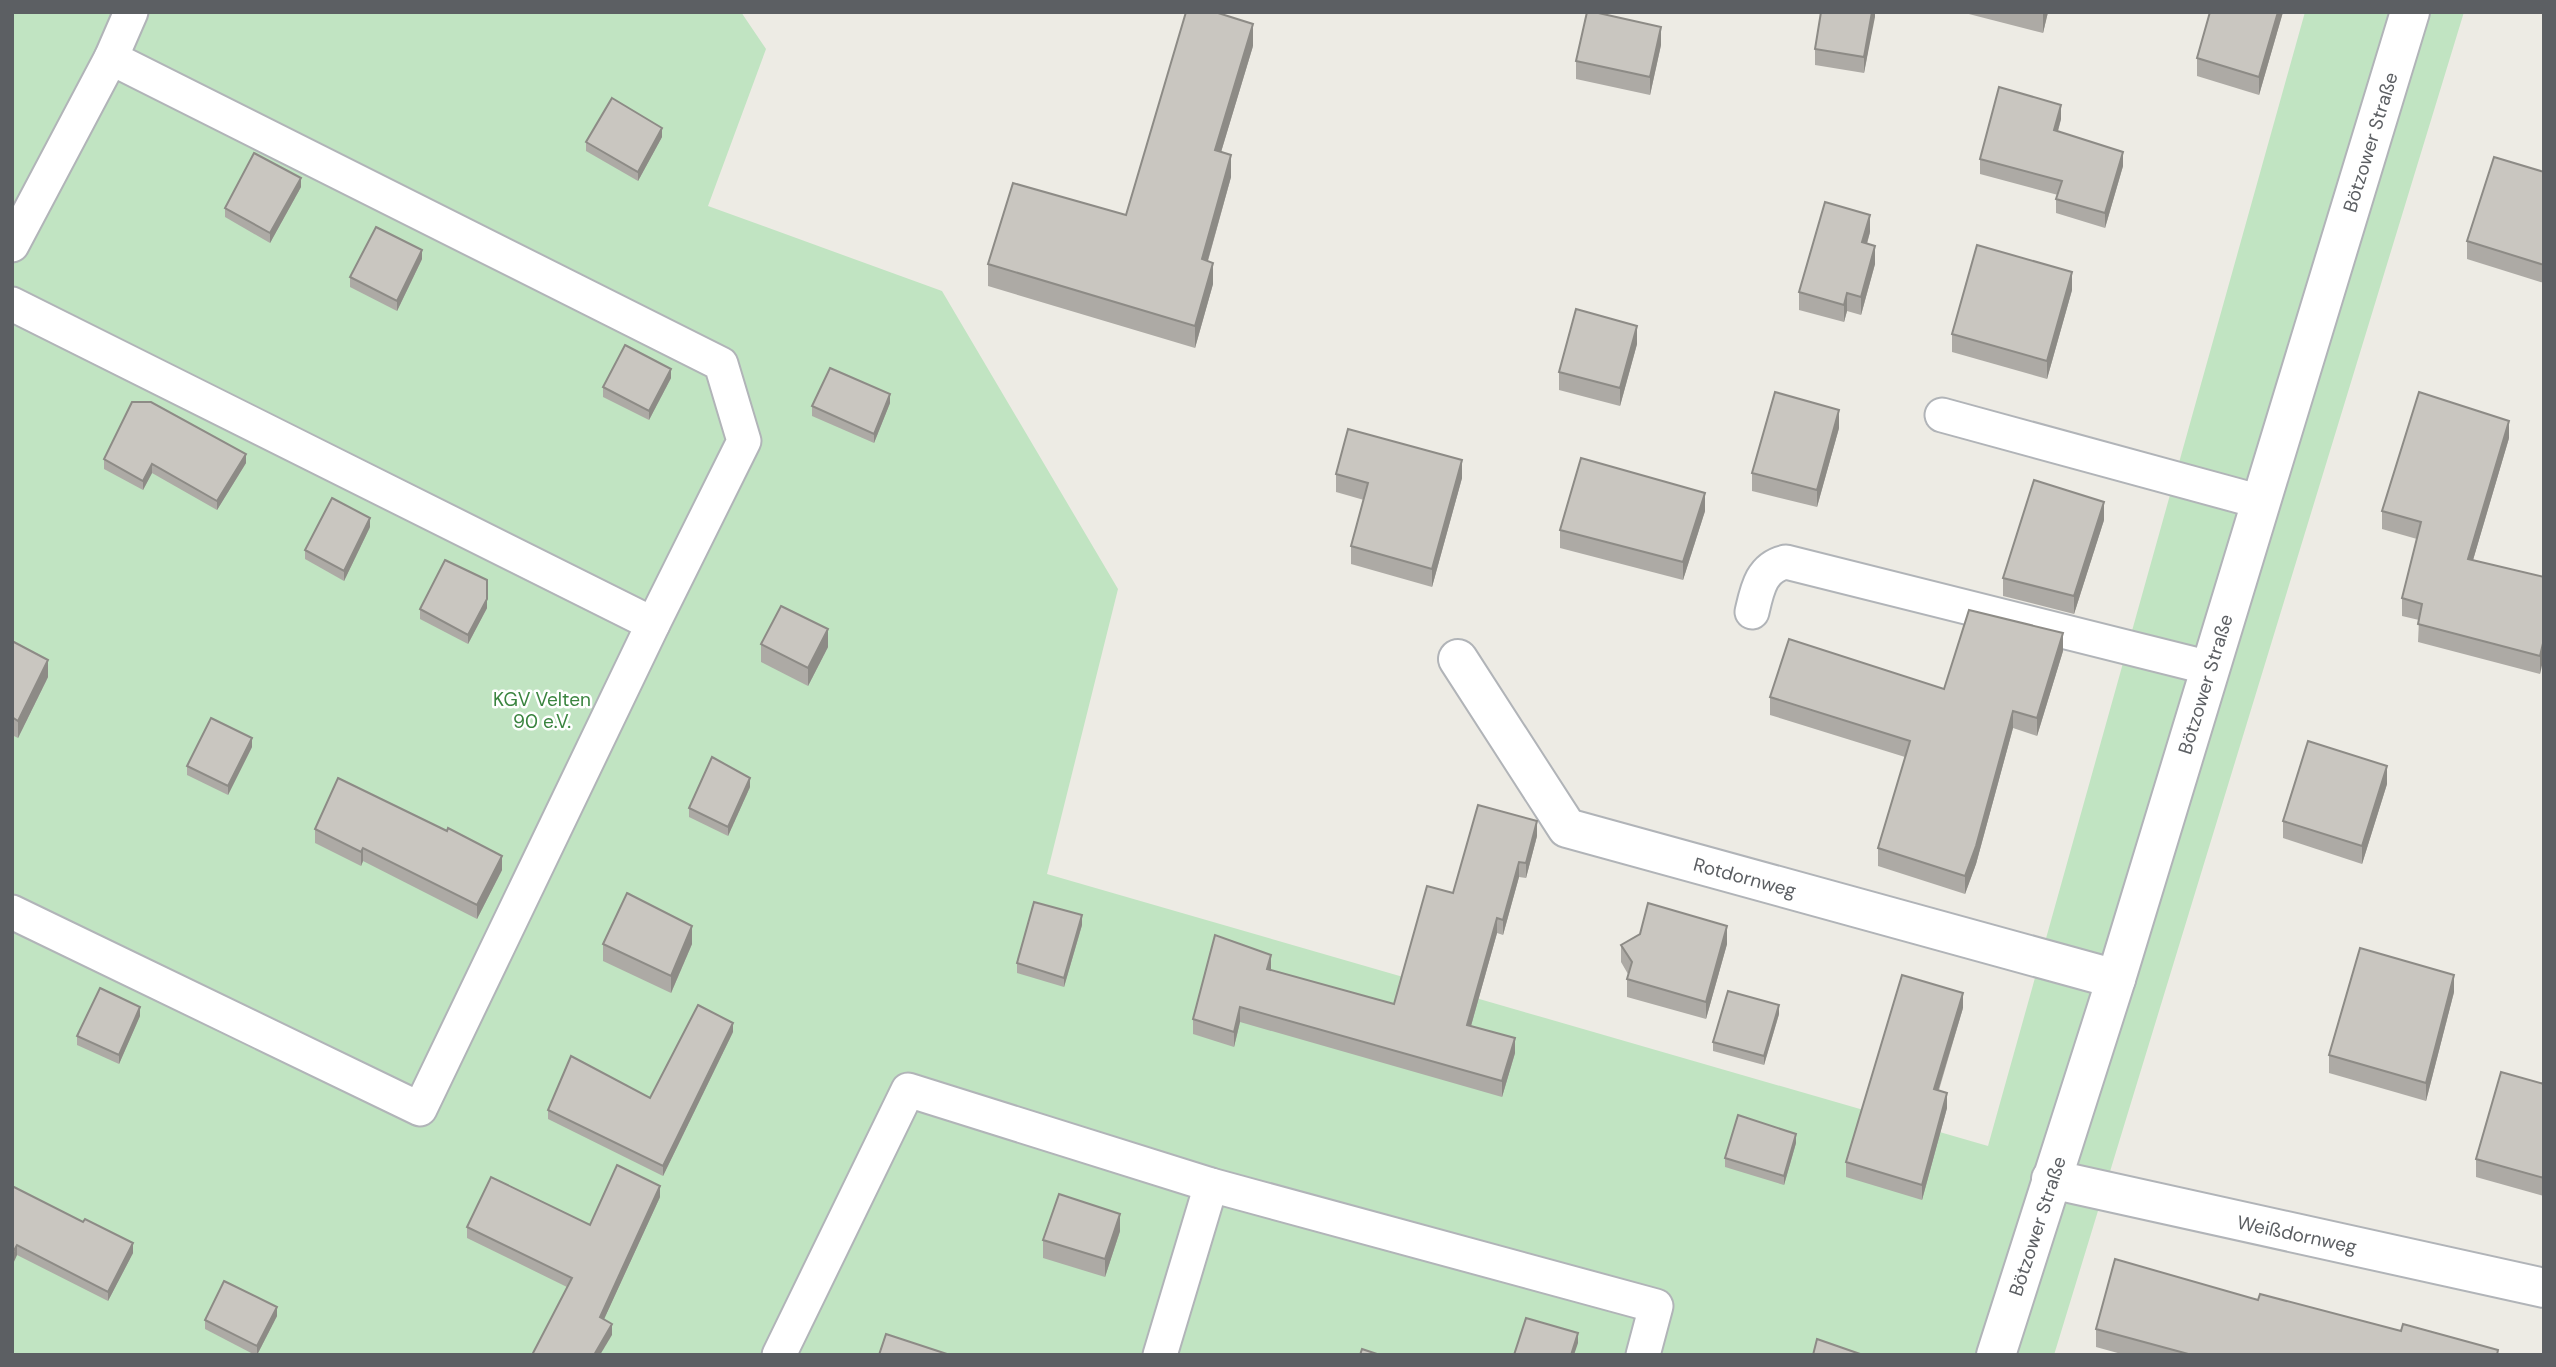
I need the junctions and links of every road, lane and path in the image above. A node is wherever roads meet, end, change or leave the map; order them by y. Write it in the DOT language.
graph roads {
  1 [pos="131,12"];
  2 [pos="2410,12"];
  3 [pos="111,58"];
  4 [pos="12,245"];
  5 [pos="12,304"];
  6 [pos="1942,415"];
  7 [pos="2260,502"];
  8 [pos="1752,612"];
  9 [pos="653,624"];
  10 [pos="1458,659"];
  11 [pos="2210,668"];
  12 [pos="12,912"];
  13 [pos="2116,979"];
  14 [pos="2051,1179"];
  15 [pos="1211,1185"];
  16 [pos="2544,1288"];
  17 [pos="779,1355"];
  18 [pos="1160,1355"];
  19 [pos="1643,1355"];
  20 [pos="1996,1355"];
  1 -- 3 [label="lane"];
  2 -- 7 [label="street, Bötzower Straße"];
  3 -- 4 [label="lane"];
  3 -- 9 [label="lane"];
  5 -- 9 [label="lane"];
  6 -- 7 [label="lane"];
  7 -- 11 [label="street, Bötzower Straße"];
  8 -- 11 [label="lane"];
  9 -- 12 [label="lane"];
  10 -- 13 [label="street, Rotdornweg"];
  11 -- 13 [label="street, Bötzower Straße"];
  13 -- 14 [label="street, Bötzower Straße"];
  14 -- 16 [label="street, Weißdornweg"];
  14 -- 20 [label="street, Bötzower Straße"];
  15 -- 17 [label="lane"];
  15 -- 18 [label="lane"];
  15 -- 19 [label="lane"];
}
